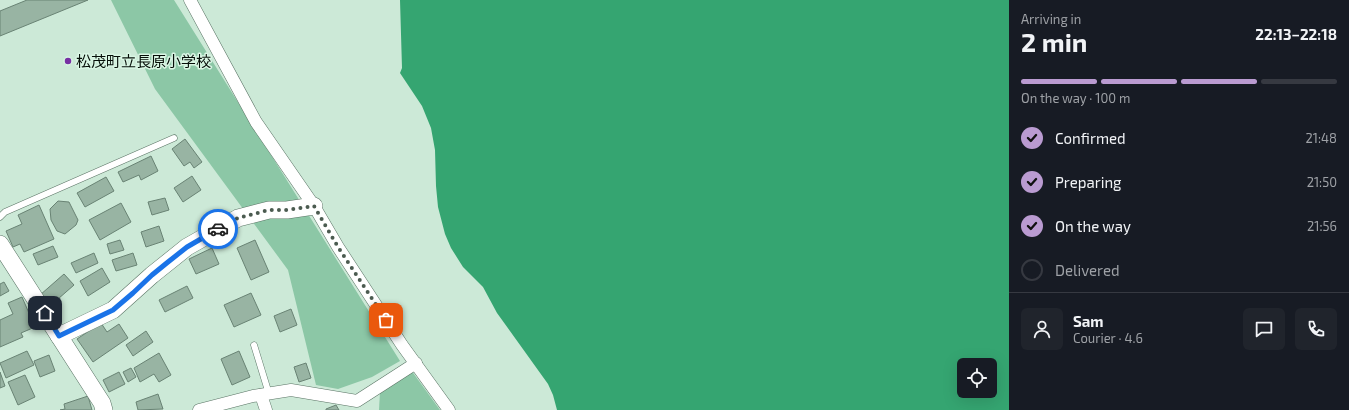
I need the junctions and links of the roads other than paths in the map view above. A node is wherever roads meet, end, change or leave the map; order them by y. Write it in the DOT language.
graph roads {
  1 [pos="190,0"];
  2 [pos="174,138"];
  3 [pos="314,206"];
  4 [pos="0,217"];
  5 [pos="0,244"];
  6 [pos="59,336"];
  7 [pos="254,345"];
  8 [pos="416,363"];
  9 [pos="265,394"];
  10 [pos="104,410"];
  11 [pos="199,410"];
  12 [pos="266,410"];
  13 [pos="449,410"];
  1 -- 3 [label="street"];
  2 -- 4 [label="lane"];
  3 -- 6 [label="main road"];
  3 -- 8 [label="street"];
  5 -- 6 [label="main road"];
  6 -- 10 [label="main road"];
  7 -- 9 [label="lane"];
  8 -- 9 [label="street"];
  8 -- 13 [label="street"];
  9 -- 11 [label="street"];
  9 -- 12 [label="street"];
}
